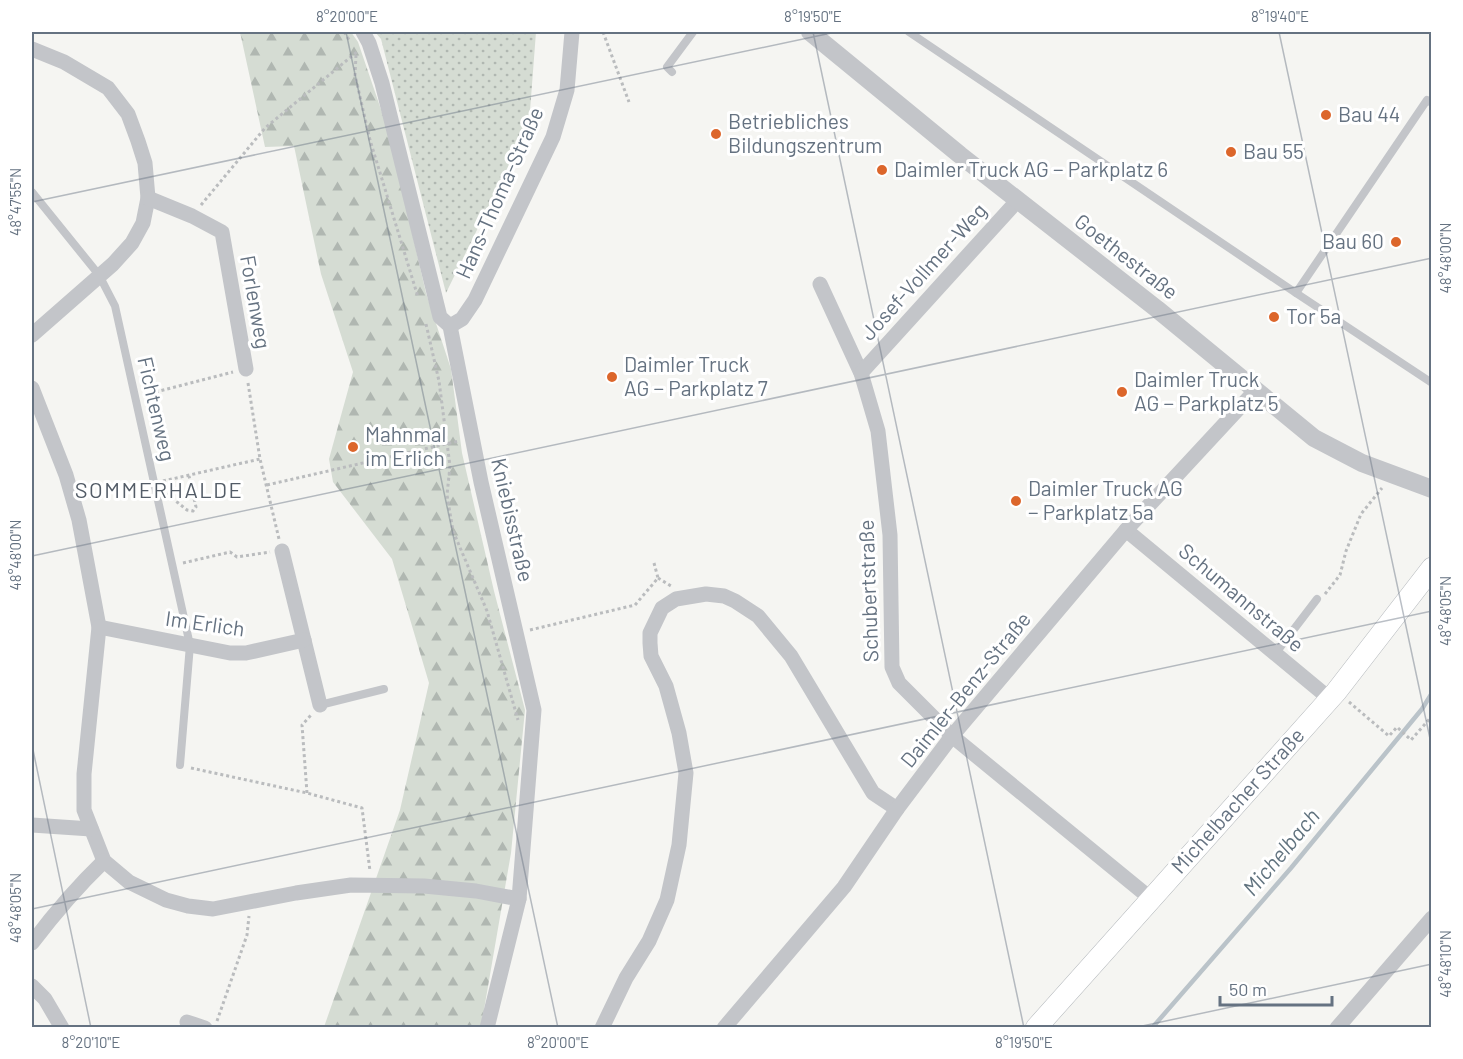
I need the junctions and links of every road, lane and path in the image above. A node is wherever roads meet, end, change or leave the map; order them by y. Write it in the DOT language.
graph roads {
  1 [pos="344,32"];
  2 [pos="572,32"];
  3 [pos="603,32"];
  4 [pos="693,32"];
  5 [pos="810,32"];
  6 [pos="909,32"];
  7 [pos="350,42"];
  8 [pos="363,42"];
  9 [pos="32,49"];
  10 [pos="672,72"];
  11 [pos="629,102"];
  12 [pos="1431,103"];
  13 [pos="32,192"];
  14 [pos="148,198"];
  15 [pos="1018,200"];
  16 [pos="192,216"];
  17 [pos="99,275"];
  18 [pos="820,285"];
  19 [pos="1296,293"];
  20 [pos="420,303"];
  21 [pos="423,314"];
  22 [pos="450,326"];
  23 [pos="32,335"];
  24 [pos="246,369"];
  25 [pos="861,373"];
  26 [pos="1431,383"];
  27 [pos="32,388"];
  28 [pos="1255,391"];
  29 [pos="153,393"];
  30 [pos="472,438"];
  31 [pos="446,444"];
  32 [pos="260,459"];
  33 [pos="189,475"];
  34 [pos="1392,475"];
  35 [pos="154,483"];
  36 [pos="267,486"];
  37 [pos="1431,489"];
  38 [pos="1126,530"];
  39 [pos="282,551"];
  40 [pos="654,563"];
  41 [pos="172,565"];
  42 [pos="1431,567"];
  43 [pos="1317,599"];
  44 [pos="99,627"];
  45 [pos="516,634"];
  46 [pos="304,640"];
  47 [pos="190,645"];
  48 [pos="1275,654"];
  49 [pos="384,689"];
  50 [pos="1333,695"];
  51 [pos="320,705"];
  52 [pos="1431,716"];
  53 [pos="518,720"];
  54 [pos="952,736"];
  55 [pos="180,765"];
  56 [pos="307,793"];
  57 [pos="897,809"];
  58 [pos="32,825"];
  59 [pos="91,829"];
  60 [pos="104,861"];
  61 [pos="371,885"];
  62 [pos="519,898"];
  63 [pos="1150,898"];
  64 [pos="1431,918"];
  65 [pos="247,934"];
  66 [pos="32,943"];
  67 [pos="32,986"];
  68 [pos="187,1022"];
  69 [pos="62,1028"];
  70 [pos="205,1028"];
  71 [pos="214,1028"];
  72 [pos="487,1028"];
  73 [pos="602,1028"];
  74 [pos="724,1028"];
  75 [pos="1036,1028"];
  76 [pos="1337,1028"];
  1 -- 7 [label="path"];
  2 -- 22 [label="street, Hans-Thoma-Straße"];
  3 -- 11 [label="path"];
  4 -- 10 [label="lane"];
  5 -- 15 [label="street, Goethestraße"];
  6 -- 19 [label="lane"];
  8 -- 16 [label="path"];
  8 -- 20 [label="path"];
  8 -- 22 [label="street, Kniebisstraße"];
  9 -- 14 [label="street"];
  12 -- 19 [label="lane"];
  13 -- 17 [label="lane, Fichtenweg"];
  14 -- 16 [label="street, Forlenweg"];
  14 -- 17 [label="street"];
  15 -- 25 [label="street, Josef-Vollmer-Weg"];
  15 -- 28 [label="street, Goethestraße"];
  16 -- 24 [label="street, Forlenweg"];
  17 -- 23 [label="street"];
  17 -- 35 [label="lane, Fichtenweg"];
  18 -- 25 [label="street, Schubertstraße"];
  19 -- 26 [label="lane"];
  21 -- 31 [label="path"];
  22 -- 30 [label="street, Kniebisstraße"];
  24 -- 29 [label="path"];
  24 -- 32 [label="path, Forlenweg"];
  25 -- 54 [label="street, Schubertstraße"];
  27 -- 44 [label="street"];
  28 -- 34 [label="street, Goethestraße"];
  28 -- 38 [label="street, Daimler-Benz-Straße"];
  30 -- 31 [label="path"];
  30 -- 45 [label="street, Kniebisstraße"];
  31 -- 36 [label="path"];
  31 -- 53 [label="path"];
  32 -- 33 [label="path"];
  32 -- 36 [label="path"];
  33 -- 35 [label="path"];
  33 -- 35 [label="path"];
  34 -- 37 [label="street, Goethestraße"];
  34 -- 43 [label="path"];
  35 -- 41 [label="lane, Fichtenweg"];
  36 -- 39 [label="path"];
  38 -- 48 [label="street, Schumannstraße"];
  38 -- 54 [label="street, Daimler-Benz-Straße"];
  39 -- 41 [label="path"];
  39 -- 46 [label="street"];
  40 -- 45 [label="path"];
  41 -- 47 [label="lane, Fichtenweg"];
  42 -- 50 [label="main road, Michelbacher Straße"];
  43 -- 48 [label="lane"];
  44 -- 47 [label="street, Im Erlich"];
  44 -- 59 [label="street"];
  45 -- 62 [label="street, Kniebisstraße"];
  46 -- 47 [label="street, Im Erlich"];
  46 -- 51 [label="street"];
  47 -- 55 [label="lane, Fichtenweg"];
  48 -- 50 [label="street, Schumannstraße"];
  49 -- 51 [label="lane"];
  50 -- 52 [label="path"];
  50 -- 63 [label="main road, Michelbacher Straße"];
  51 -- 56 [label="path"];
  54 -- 57 [label="street, Daimler-Benz-Straße"];
  54 -- 63 [label="street, Schubertstraße"];
  55 -- 56 [label="path"];
  56 -- 61 [label="path"];
  57 -- 73 [label="street"];
  57 -- 74 [label="street, Daimler-Benz-Straße"];
  58 -- 59 [label="street"];
  59 -- 60 [label="street"];
  60 -- 61 [label="street"];
  60 -- 66 [label="street"];
  61 -- 62 [label="street"];
  62 -- 72 [label="street, Kniebisstraße"];
  63 -- 75 [label="main road, Michelbacher Straße"];
  64 -- 76 [label="street"];
  65 -- 71 [label="path"];
  67 -- 69 [label="street"];
  68 -- 70 [label="street"];
}
